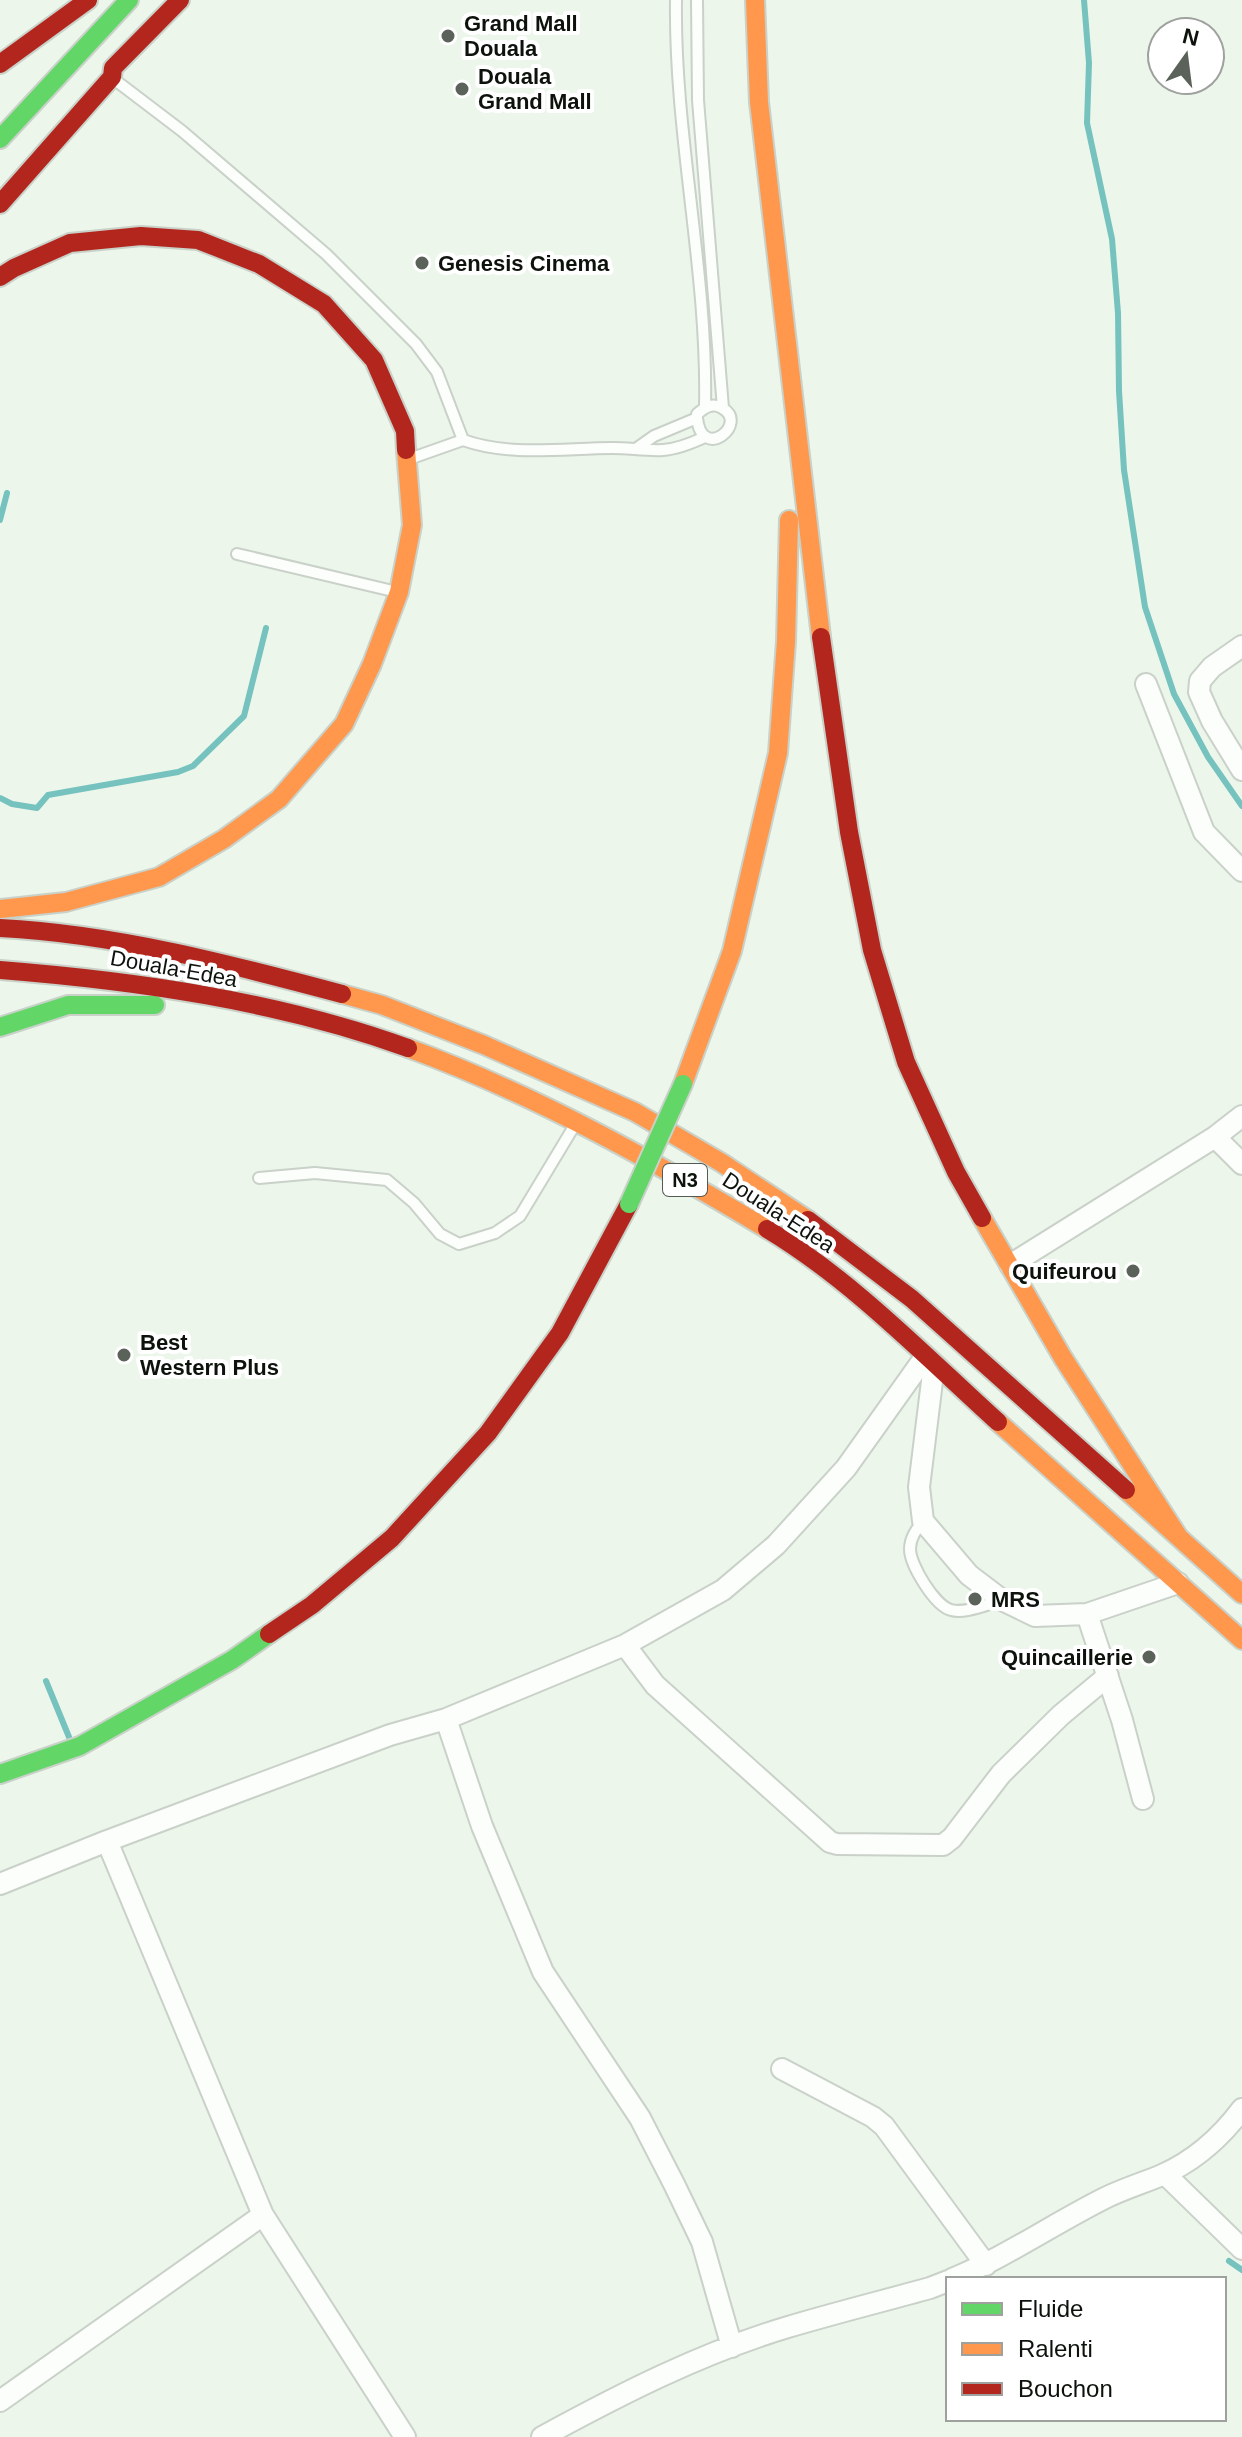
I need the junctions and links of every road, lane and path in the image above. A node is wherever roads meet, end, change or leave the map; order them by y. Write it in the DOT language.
graph roads {
  1 [pos="88,0"];
  2 [pos="129,0"];
  3 [pos="180,0"];
  4 [pos="676,0"];
  5 [pos="697,0"];
  6 [pos="755,0"];
  7 [pos="0,64"];
  8 [pos="112,77"];
  9 [pos="698,100"];
  10 [pos="679,103"];
  11 [pos="0,139"];
  12 [pos="0,204"];
  13 [pos="0,277"];
  14 [pos="792,382"];
  15 [pos="705,407"];
  16 [pos="723,408"];
  17 [pos="697,418"];
  18 [pos="705,437"];
  19 [pos="463,440"];
  20 [pos="637,448"];
  21 [pos="407,459"];
  22 [pos="237,554"];
  23 [pos="399,592"];
  24 [pos="1242,646"];
  25 [pos="1146,684"];
  26 [pos="1242,770"];
  27 [pos="1242,871"];
  28 [pos="0,909"];
  29 [pos="0,928"];
  30 [pos="0,970"];
  31 [pos="0,1027"];
  32 [pos="1242,1116"];
  33 [pos="569,1119"];
  34 [pos="1215,1137"];
  35 [pos="1242,1164"];
  36 [pos="259,1178"];
  37 [pos="1010,1265"];
  38 [pos="929,1361"];
  39 [pos="923,1521"];
  40 [pos="1178,1536"];
  41 [pos="1178,1583"];
  42 [pos="1242,1593"];
  43 [pos="1002,1600"];
  44 [pos="1087,1614"];
  45 [pos="1242,1640"];
  46 [pos="625,1645"];
  47 [pos="1108,1676"];
  48 [pos="446,1719"];
  49 [pos="0,1774"];
  50 [pos="1143,1799"];
  51 [pos="107,1841"];
  52 [pos="0,1884"];
  53 [pos="782,2069"];
  54 [pos="1242,2109"];
  55 [pos="1165,2174"];
  56 [pos="263,2215"];
  57 [pos="1242,2249"];
  58 [pos="986,2265"];
  59 [pos="957,2277"];
  60 [pos="946,2282"];
  61 [pos="732,2347"];
  62 [pos="0,2401"];
  63 [pos="405,2437"];
  64 [pos="542,2437"];
  1 -- 7 [label="highway"];
  2 -- 11 [label="highway"];
  3 -- 8 [label="highway"];
  4 -- 10 [label="lane"];
  5 -- 9 [label="lane"];
  6 -- 14 [label="highway"];
  8 -- 12 [label="highway"];
  8 -- 19 [label="lane"];
  9 -- 10 [label="lane"];
  9 -- 16 [label="lane"];
  10 -- 15 [label="lane"];
  13 -- 21 [label="highway"];
  14 -- 37 [label="highway"];
  14 -- 49 [label="highway, bridge"];
  15 -- 16 [label="lane"];
  15 -- 17 [label="lane"];
  16 -- 18 [label="lane"];
  17 -- 18 [label="lane"];
  17 -- 20 [label="lane"];
  18 -- 20 [label="lane"];
  19 -- 20 [label="lane"];
  19 -- 21 [label="lane"];
  21 -- 23 [label="highway"];
  22 -- 23 [label="lane"];
  23 -- 28 [label="highway"];
  24 -- 26 [label="street"];
  25 -- 27 [label="street"];
  29 -- 40 [label="highway, Douala-Edea / N3"];
  30 -- 33 [label="highway, Douala-Edea / N3"];
  31 -- 33 [label="highway"];
  32 -- 34 [label="street"];
  33 -- 36 [label="lane"];
  33 -- 38 [label="highway, Douala-Edea / N3"];
  34 -- 35 [label="street"];
  34 -- 37 [label="street"];
  37 -- 40 [label="highway"];
  38 -- 39 [label="street"];
  38 -- 41 [label="highway, Douala-Edea / N3"];
  38 -- 46 [label="street"];
  39 -- 43 [label="street"];
  39 -- 43 [label="lane"];
  40 -- 42 [label="highway, Douala-Edea / N3"];
  41 -- 44 [label="street"];
  41 -- 45 [label="highway, Douala-Edea / N3"];
  43 -- 44 [label="street"];
  44 -- 47 [label="street"];
  46 -- 47 [label="street"];
  46 -- 48 [label="street"];
  47 -- 50 [label="street"];
  48 -- 51 [label="street"];
  48 -- 61 [label="street"];
  51 -- 52 [label="street"];
  51 -- 56 [label="street"];
  53 -- 58 [label="street"];
  54 -- 55 [label="street"];
  55 -- 57 [label="street"];
  55 -- 58 [label="street"];
  56 -- 62 [label="street"];
  56 -- 63 [label="street"];
  58 -- 59 [label="street"];
  60 -- 61 [label="street"];
  61 -- 64 [label="street"];
}
